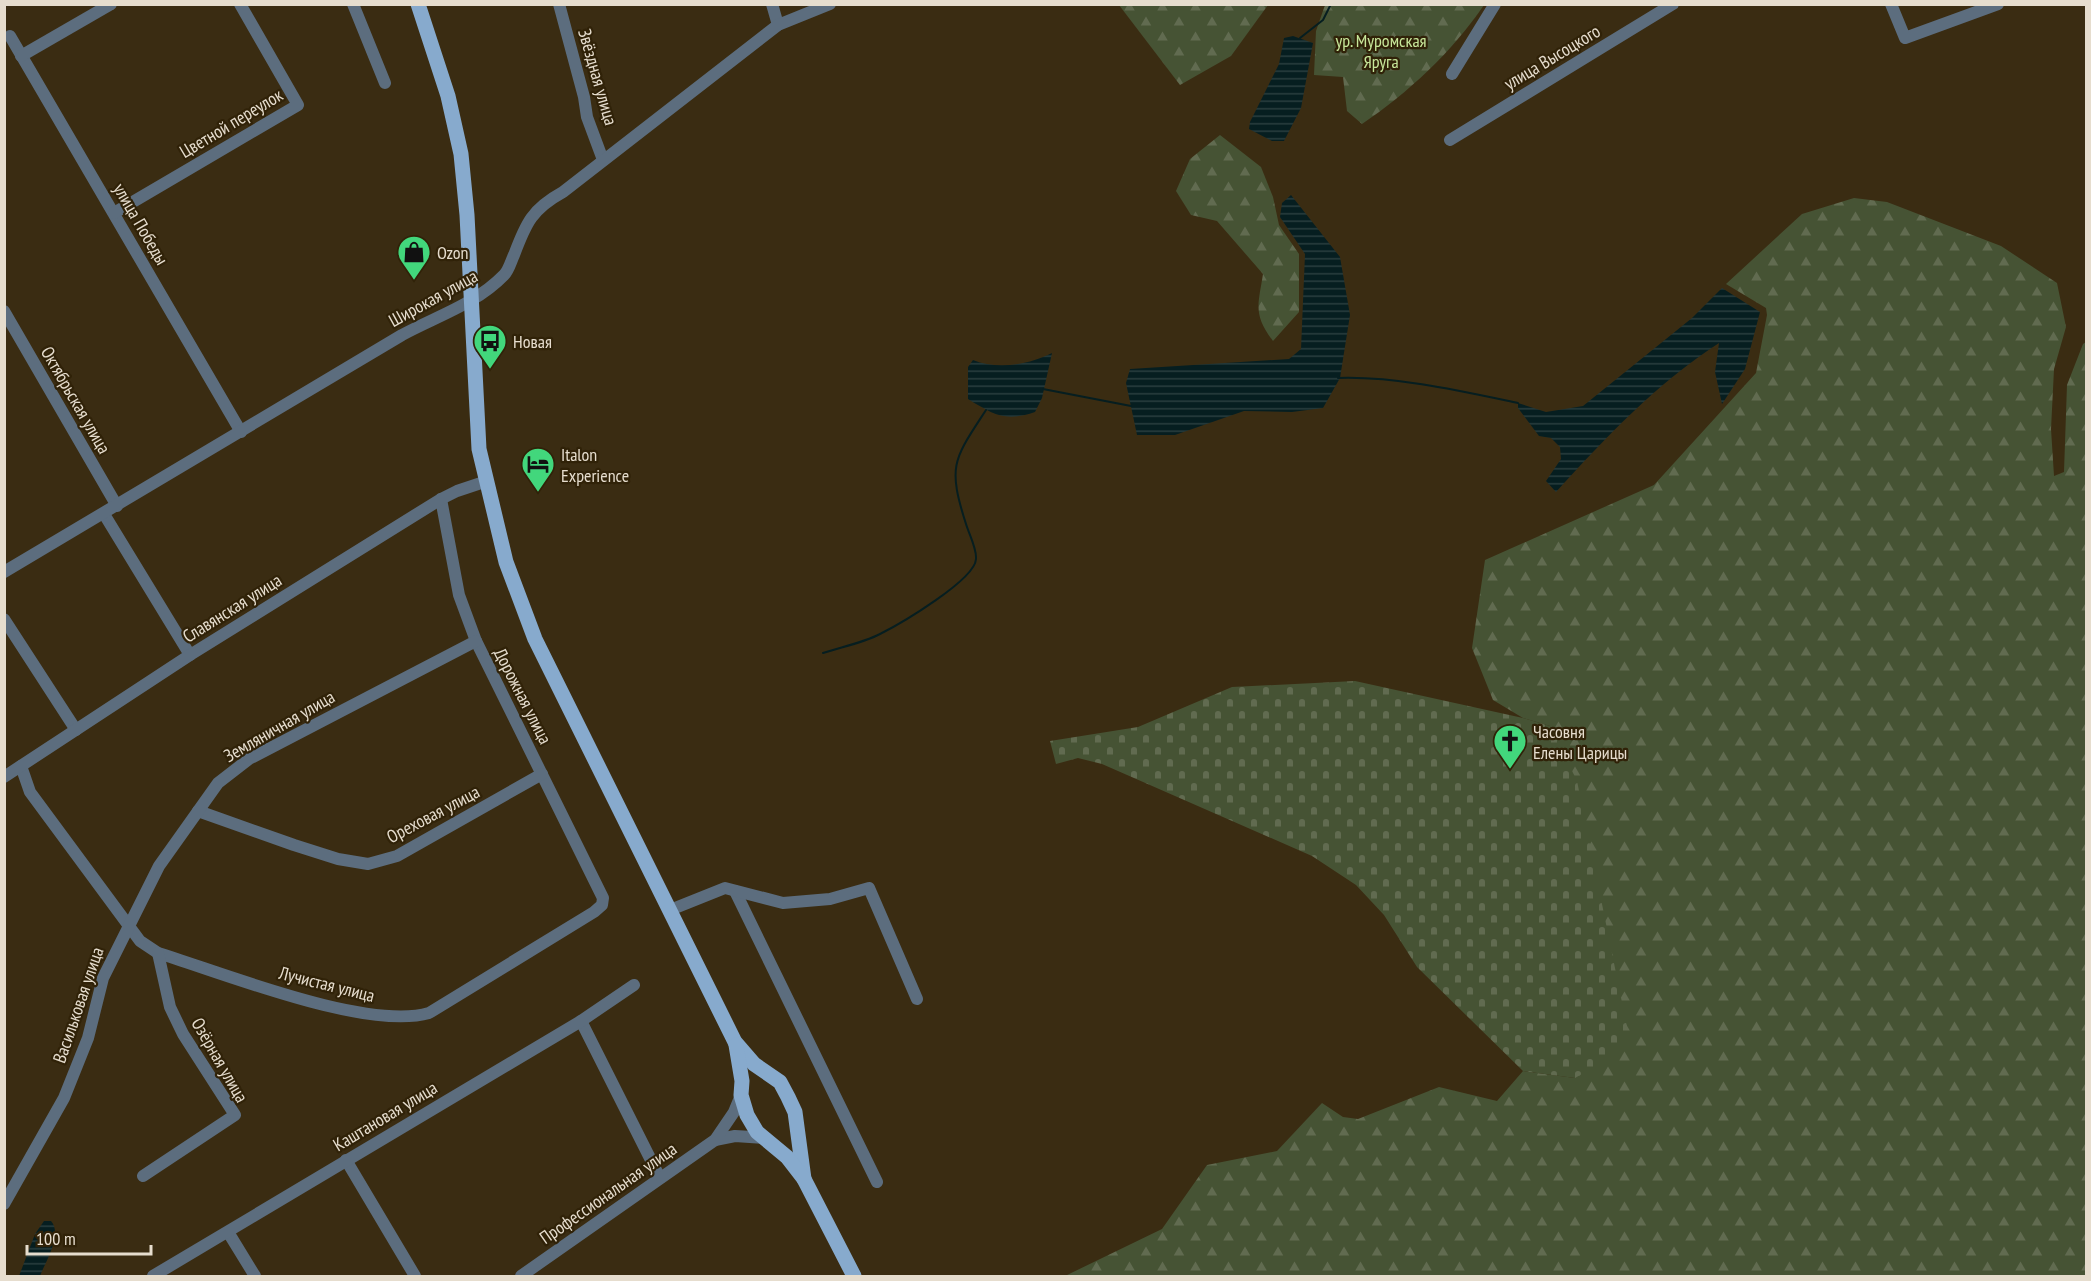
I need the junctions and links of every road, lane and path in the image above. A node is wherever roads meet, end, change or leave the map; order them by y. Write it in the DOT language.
graph roads {
  1 [pos="111,4"];
  2 [pos="240,4"];
  3 [pos="353,4"];
  4 [pos="418,4"];
  5 [pos="559,4"];
  6 [pos="772,4"];
  7 [pos="830,4"];
  8 [pos="1495,4"];
  9 [pos="1673,4"];
  10 [pos="1891,4"];
  11 [pos="1998,4"];
  12 [pos="778,25"];
  13 [pos="10,36"];
  14 [pos="21,56"];
  15 [pos="1452,74"];
  16 [pos="385,83"];
  17 [pos="1450,140"];
  18 [pos="603,160"];
  19 [pos="114,213"];
  20 [pos="472,300"];
  21 [pos="4,311"];
  22 [pos="240,432"];
  23 [pos="484,482"];
  24 [pos="441,499"];
  25 [pos="117,506"];
  26 [pos="104,514"];
  27 [pos="4,573"];
  28 [pos="4,619"];
  29 [pos="476,641"];
  30 [pos="190,656"];
  31 [pos="76,730"];
  32 [pos="21,766"];
  33 [pos="542,774"];
  34 [pos="4,777"];
  35 [pos="198,811"];
  36 [pos="735,891"];
  37 [pos="603,898"];
  38 [pos="670,910"];
  39 [pos="129,925"];
  40 [pos="158,953"];
  41 [pos="634,985"];
  42 [pos="917,999"];
  43 [pos="581,1021"];
  44 [pos="735,1042"];
  45 [pos="771,1076"];
  46 [pos="741,1095"];
  47 [pos="795,1124"];
  48 [pos="766,1138"];
  49 [pos="716,1140"];
  50 [pos="346,1160"];
  51 [pos="144,1176"];
  52 [pos="660,1178"];
  53 [pos="804,1179"];
  54 [pos="877,1182"];
  55 [pos="4,1204"];
  56 [pos="228,1232"];
  57 [pos="153,1276"];
  58 [pos="255,1276"];
  59 [pos="415,1276"];
  60 [pos="521,1276"];
  61 [pos="854,1276"];
  1 -- 14 [label="street"];
  2 -- 19 [label="street, Цветной переулок"];
  3 -- 16 [label="street"];
  4 -- 20 [label="main road"];
  5 -- 18 [label="street, Звёздная улица"];
  6 -- 12 [label="street"];
  7 -- 12 [label="street, Широкая улица"];
  8 -- 15 [label="street"];
  9 -- 17 [label="street, улица Высоцкого"];
  10 -- 11 [label="street"];
  12 -- 18 [label="street, Широкая улица"];
  13 -- 14 [label="street, улица Победы"];
  14 -- 19 [label="street, улица Победы"];
  18 -- 20 [label="street, Широкая улица"];
  19 -- 22 [label="street, улица Победы"];
  20 -- 22 [label="street, Широкая улица"];
  20 -- 23 [label="main road"];
  21 -- 25 [label="street, Октябрьская улица"];
  22 -- 25 [label="street, Широкая улица"];
  23 -- 24 [label="street, Славянская улица"];
  23 -- 38 [label="main road"];
  24 -- 29 [label="street, Дорожная улица"];
  24 -- 30 [label="street, Славянская улица"];
  25 -- 26 [label="street, Широкая улица"];
  26 -- 27 [label="street, Широкая улица"];
  26 -- 30 [label="street"];
  28 -- 31 [label="street"];
  29 -- 33 [label="street, Дорожная улица"];
  29 -- 35 [label="street, Земляничная улица"];
  30 -- 31 [label="street, Славянская улица"];
  31 -- 32 [label="street, Славянская улица"];
  32 -- 34 [label="street, Славянская улица"];
  32 -- 39 [label="street"];
  33 -- 35 [label="street, Ореховая улица"];
  33 -- 37 [label="street, Дорожная улица"];
  35 -- 39 [label="street, Земляничная улица"];
  36 -- 38 [label="street"];
  36 -- 42 [label="street"];
  36 -- 54 [label="street"];
  37 -- 40 [label="street, Лучистая улица"];
  38 -- 44 [label="main road"];
  39 -- 40 [label="street, Лучистая улица"];
  39 -- 55 [label="street, Васильковая улица"];
  40 -- 51 [label="street, Озёрная улица"];
  41 -- 43 [label="street, Каштановая улица"];
  43 -- 50 [label="street, Каштановая улица"];
  43 -- 52 [label="street"];
  44 -- 45 [label="main road"];
  44 -- 46 [label="main road"];
  45 -- 46 [label="main road"];
  45 -- 47 [label="main road"];
  46 -- 48 [label="main road"];
  46 -- 49 [label="street"];
  47 -- 48 [label="main road"];
  47 -- 53 [label="main road"];
  48 -- 49 [label="street"];
  48 -- 53 [label="main road"];
  49 -- 52 [label="street, Профессиональная улица"];
  50 -- 56 [label="street, Каштановая улица"];
  50 -- 59 [label="street"];
  52 -- 60 [label="street, Профессиональная улица"];
  53 -- 61 [label="main road"];
  56 -- 57 [label="street, Каштановая улица"];
  56 -- 58 [label="street"];
}
